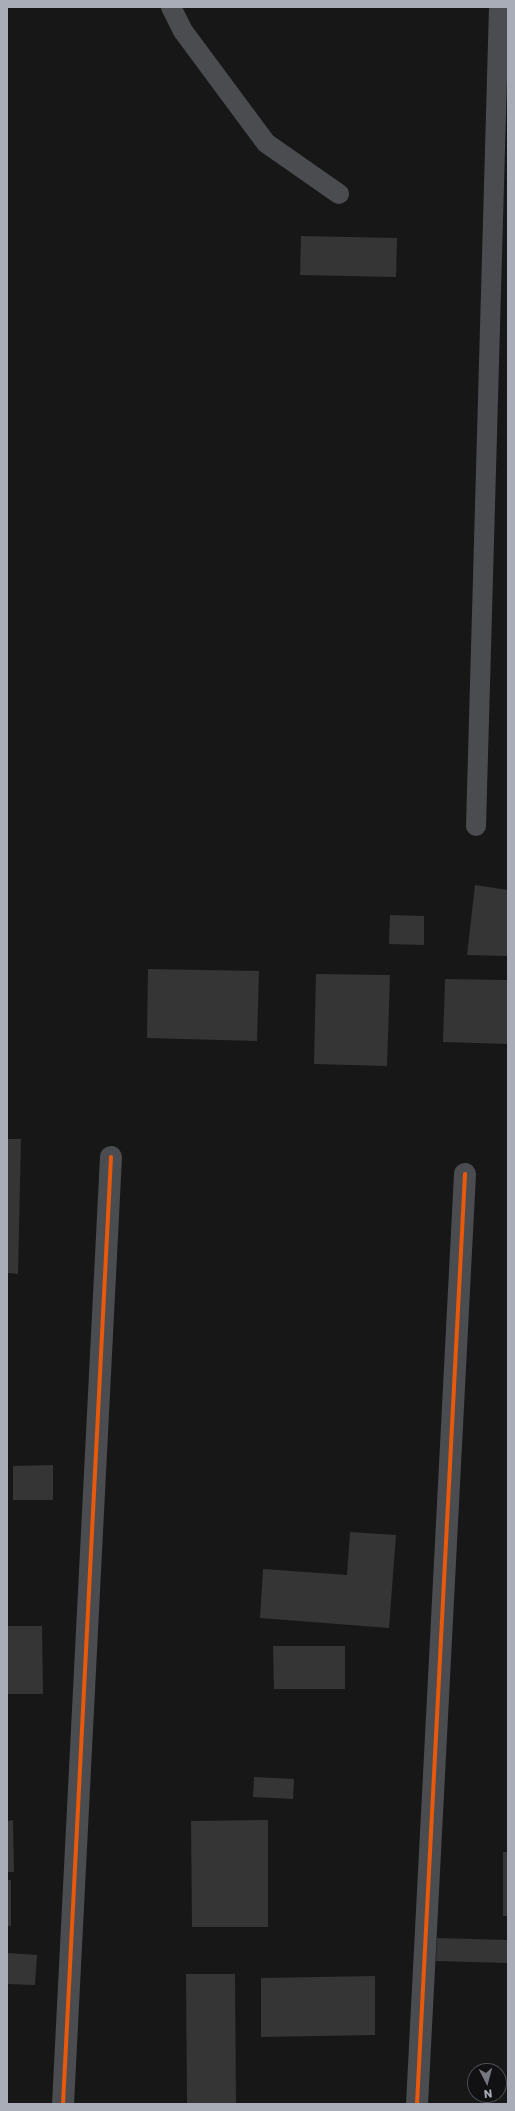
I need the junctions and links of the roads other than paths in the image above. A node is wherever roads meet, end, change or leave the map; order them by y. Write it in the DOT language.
graph roads {
  1 [pos="171,7"];
  2 [pos="499,7"];
  3 [pos="339,194"];
  4 [pos="476,826"];
  5 [pos="111,1157"];
  6 [pos="465,1174"];
  7 [pos="63,2104"];
  8 [pos="418,2104"];
  1 -- 3 [label="lane"];
  2 -- 4 [label="lane"];
  5 -- 7 [label="street"];
  6 -- 8 [label="street"];
}
